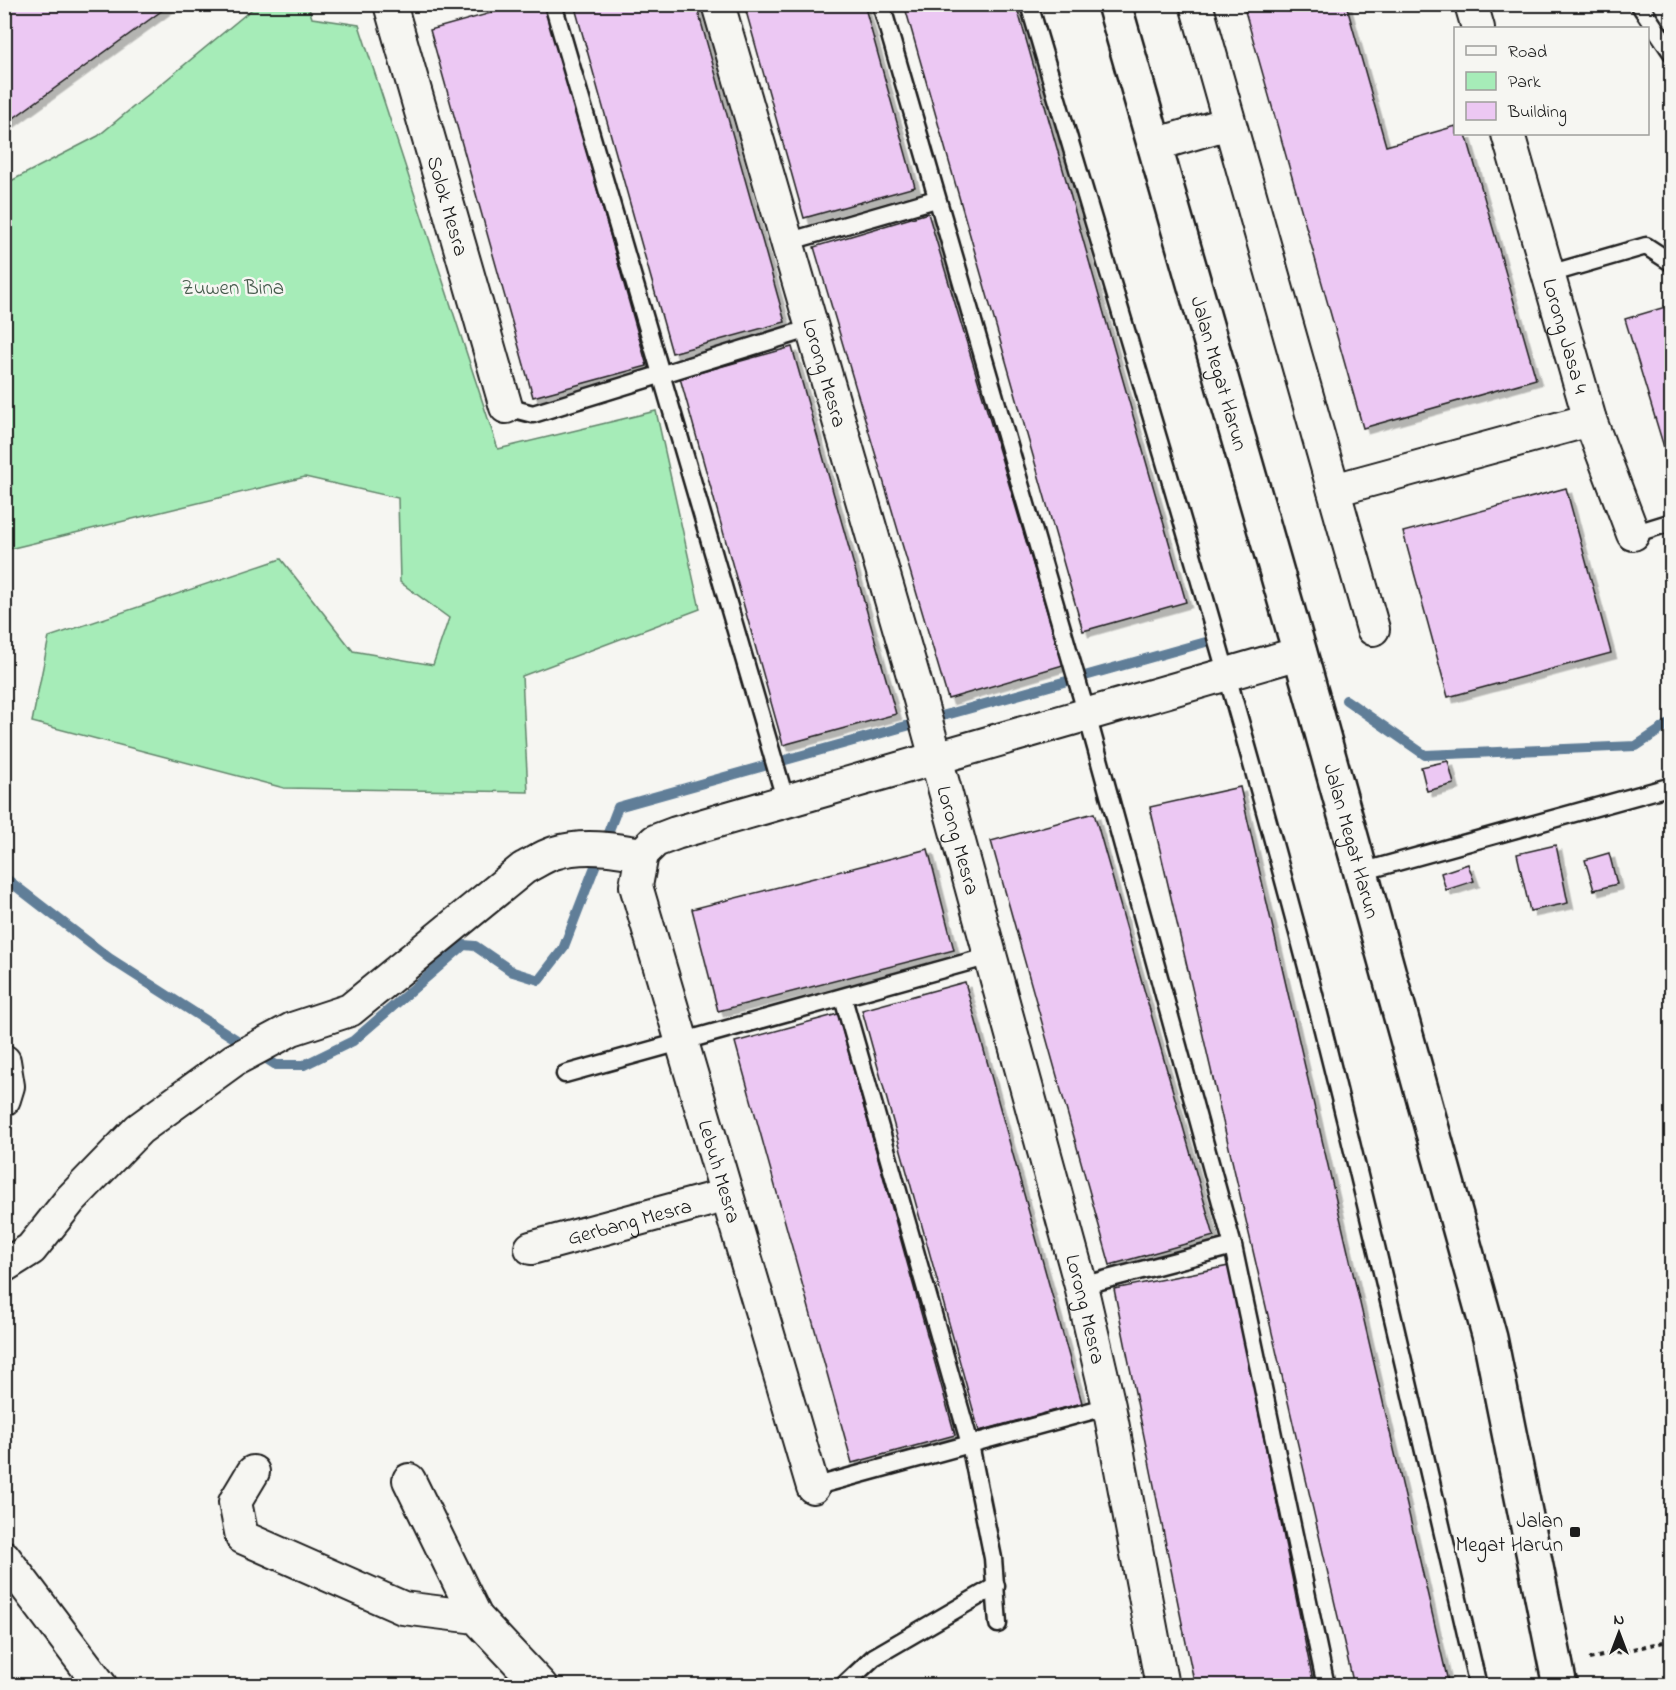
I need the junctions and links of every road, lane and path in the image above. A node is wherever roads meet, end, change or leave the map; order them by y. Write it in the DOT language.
graph roads {
  1 [pos="390,4"];
  2 [pos="553,4"];
  3 [pos="718,4"];
  4 [pos="881,4"];
  5 [pos="1029,4"];
  6 [pos="1114,4"];
  7 [pos="1196,4"];
  8 [pos="1471,4"];
  9 [pos="1639,4"];
  10 [pos="1478,27"];
  11 [pos="1671,53"];
  12 [pos="1229,123"];
  13 [pos="1508,135"];
  14 [pos="1154,145"];
  15 [pos="936,199"];
  16 [pos="787,242"];
  17 [pos="1671,263"];
  18 [pos="1549,274"];
  19 [pos="812,328"];
  20 [pos="661,375"];
  21 [pos="506,407"];
  22 [pos="1590,420"];
  23 [pos="1334,490"];
  24 [pos="1671,522"];
  25 [pos="1633,534"];
  26 [pos="1373,629"];
  27 [pos="1300,653"];
  28 [pos="1227,674"];
  29 [pos="1082,700"];
  30 [pos="932,746"];
  31 [pos="1671,786"];
  32 [pos="782,788"];
  33 [pos="614,850"];
  34 [pos="1361,872"];
  35 [pos="990,956"];
  36 [pos="843,998"];
  37 [pos="682,1042"];
  38 [pos="4,1061"];
  39 [pos="565,1074"];
  40 [pos="4,1099"];
  41 [pos="727,1194"];
  42 [pos="1233,1246"];
  43 [pos="531,1248"];
  44 [pos="4,1266"];
  45 [pos="1082,1286"];
  46 [pos="1109,1406"];
  47 [pos="970,1444"];
  48 [pos="253,1472"];
  49 [pos="409,1480"];
  50 [pos="813,1487"];
  51 [pos="11,1577"];
  52 [pos="996,1586"];
  53 [pos="476,1617"];
  54 [pos="998,1624"];
  55 [pos="1671,1640"];
  56 [pos="1558,1676"];
  57 [pos="101,1686"];
  58 [pos="542,1686"];
  59 [pos="843,1686"];
  60 [pos="1162,1686"];
  61 [pos="1326,1686"];
  62 [pos="1478,1686"];
  1 -- 21 [label="street, Solok Mesra"];
  2 -- 20 [label="lane"];
  3 -- 16 [label="street, Lorong Mesra"];
  4 -- 15 [label="lane"];
  5 -- 28 [label="lane"];
  6 -- 14 [label="street, Jalan Megat Harun"];
  7 -- 12 [label="street"];
  8 -- 10 [label="street"];
  9 -- 11 [label="lane"];
  12 -- 14 [label="street"];
  12 -- 23 [label="street"];
  13 -- 18 [label="street, Lorong Jasa 4"];
  14 -- 27 [label="street, Jalan Megat Harun"];
  15 -- 16 [label="lane"];
  15 -- 29 [label="lane"];
  16 -- 19 [label="street, Lorong Mesra"];
  17 -- 18 [label="lane"];
  18 -- 22 [label="street, Lorong Jasa 4"];
  19 -- 20 [label="lane"];
  19 -- 30 [label="street, Lorong Mesra"];
  20 -- 21 [label="lane"];
  20 -- 32 [label="lane"];
  22 -- 23 [label="street"];
  22 -- 25 [label="street, Lorong Jasa 4"];
  23 -- 26 [label="street"];
  24 -- 25 [label="lane"];
  27 -- 28 [label="street"];
  27 -- 34 [label="street, Jalan Megat Harun"];
  28 -- 29 [label="street"];
  28 -- 62 [label="lane"];
  29 -- 30 [label="street"];
  29 -- 42 [label="lane"];
  30 -- 32 [label="street"];
  30 -- 35 [label="street, Lorong Mesra"];
  31 -- 34 [label="lane"];
  32 -- 33 [label="street"];
  33 -- 37 [label="street, Lebuh Mesra"];
  33 -- 44 [label="street"];
  34 -- 56 [label="street, Jalan Megat Harun"];
  35 -- 36 [label="lane"];
  35 -- 45 [label="street, Lorong Mesra"];
  36 -- 37 [label="lane"];
  36 -- 47 [label="lane"];
  37 -- 39 [label="lane"];
  37 -- 41 [label="street, Lebuh Mesra"];
  38 -- 40 [label="street"];
  41 -- 43 [label="street, Gerbang Mesra"];
  41 -- 50 [label="street, Lebuh Mesra"];
  42 -- 45 [label="lane"];
  42 -- 61 [label="lane"];
  45 -- 46 [label="street, Lorong Mesra"];
  46 -- 47 [label="lane"];
  46 -- 60 [label="street, Lorong Mesra"];
  47 -- 50 [label="lane"];
  47 -- 52 [label="lane"];
  48 -- 53 [label="street"];
  49 -- 53 [label="street"];
  51 -- 57 [label="street"];
  52 -- 54 [label="lane"];
  52 -- 59 [label="lane"];
  53 -- 58 [label="street"];
  55 -- 56 [label="path"];
}
